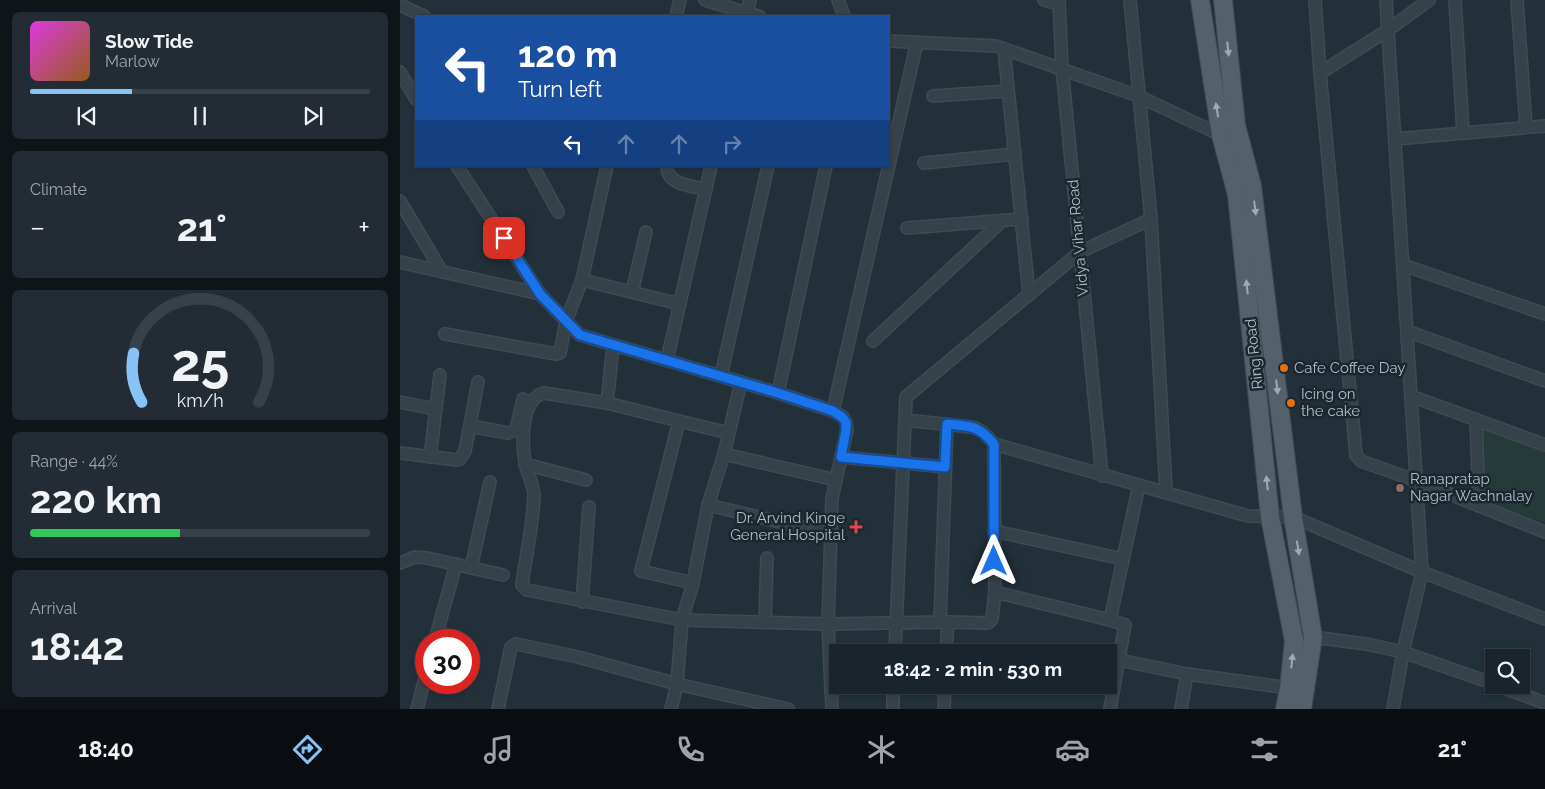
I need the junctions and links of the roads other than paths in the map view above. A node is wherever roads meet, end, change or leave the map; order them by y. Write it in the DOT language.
graph roads {
  1 [pos="680,0"];
  2 [pos="705,0"];
  3 [pos="750,0"];
  4 [pos="838,0"];
  5 [pos="1044,0"];
  6 [pos="1130,0"];
  7 [pos="1200,0"];
  8 [pos="1223,0"];
  9 [pos="1228,0"];
  10 [pos="1315,0"];
  11 [pos="1386,0"];
  12 [pos="1429,0"];
  13 [pos="1455,0"];
  14 [pos="1517,0"];
  15 [pos="1059,2"];
  16 [pos="400,5"];
  17 [pos="422,15"];
  18 [pos="676,15"];
  19 [pos="747,15"];
  20 [pos="844,15"];
  21 [pos="1388,30"];
  22 [pos="890,41"];
  23 [pos="916,42"];
  24 [pos="1004,49"];
  25 [pos="1062,68"];
  26 [pos="400,72"];
  27 [pos="1320,73"];
  28 [pos="1008,91"];
  29 [pos="934,96"];
  30 [pos="1138,96"];
  31 [pos="415,97"];
  32 [pos="1545,126"];
  33 [pos="1526,127"];
  34 [pos="1463,133"];
  35 [pos="1220,135"];
  36 [pos="1394,139"];
  37 [pos="1015,154"];
  38 [pos="890,158"];
  39 [pos="924,163"];
  40 [pos="534,167"];
  41 [pos="607,167"];
  42 [pos="668,167"];
  43 [pos="711,167"];
  44 [pos="768,167"];
  45 [pos="826,167"];
  46 [pos="888,167"];
  47 [pos="461,168"];
  48 [pos="706,189"];
  49 [pos="400,201"];
  50 [pos="558,212"];
  51 [pos="1022,219"];
  52 [pos="1151,219"];
  53 [pos="1002,220"];
  54 [pos="907,228"];
  55 [pos="646,232"];
  56 [pos="1080,252"];
  57 [pos="400,262"];
  58 [pos="1403,265"];
  59 [pos="442,272"];
  60 [pos="582,280"];
  61 [pos="632,292"];
  62 [pos="540,294"];
  63 [pos="1029,295"];
  64 [pos="680,304"];
  65 [pos="1545,314"];
  66 [pos="566,321"];
  67 [pos="1407,332"];
  68 [pos="445,334"];
  69 [pos="873,341"];
  70 [pos="613,344"];
  71 [pos="667,360"];
  72 [pos="440,375"];
  73 [pos="720,376"];
  74 [pos="1545,381"];
  75 [pos="478,382"];
  76 [pos="741,382"];
  77 [pos="778,393"];
  78 [pos="1411,396"];
  79 [pos="523,399"];
  80 [pos="400,402"];
  81 [pos="607,403"];
  82 [pos="436,409"];
  83 [pos="833,411"];
  84 [pos="905,420"];
  85 [pos="1476,420"];
  86 [pos="679,421"];
  87 [pos="947,424"];
  88 [pos="470,426"];
  89 [pos="729,433"];
  90 [pos="994,444"];
  91 [pos="1545,445"];
  92 [pos="400,453"];
  93 [pos="724,454"];
  94 [pos="430,457"];
  95 [pos="841,457"];
  96 [pos="903,463"];
  97 [pos="525,464"];
  98 [pos="945,467"];
  99 [pos="1102,476"];
  100 [pos="586,480"];
  101 [pos="836,480"];
  102 [pos="1416,481"];
  103 [pos="490,482"];
  104 [pos="1139,485"];
  105 [pos="1166,491"];
  106 [pos="708,504"];
  107 [pos="1479,506"];
  108 [pos="589,507"];
  109 [pos="1270,517"];
  110 [pos="1293,517"];
  111 [pos="994,530"];
  112 [pos="1545,532"];
  113 [pos="831,534"];
  114 [pos="767,558"];
  115 [pos="1123,559"];
  116 [pos="400,563"];
  117 [pos="456,564"];
  118 [pos="471,568"];
  119 [pos="1422,572"];
  120 [pos="503,575"];
  121 [pos="693,583"];
  122 [pos="995,592"];
  123 [pos="582,602"];
  124 [pos="1545,619"];
  125 [pos="682,620"];
  126 [pos="1110,620"];
  127 [pos="765,622"];
  128 [pos="944,622"];
  129 [pos="896,623"];
  130 [pos="828,624"];
  131 [pos="438,629"];
  132 [pos="1313,637"];
  133 [pos="895,644"];
  134 [pos="945,644"];
  135 [pos="1402,652"];
  136 [pos="1119,660"];
  137 [pos="1117,665"];
  138 [pos="1188,674"];
  139 [pos="1485,681"];
  140 [pos="677,684"];
  141 [pos="1289,688"];
  142 [pos="421,694"];
  143 [pos="893,694"];
  144 [pos="945,694"];
  145 [pos="1109,694"];
  146 [pos="1520,694"];
  147 [pos="1545,703"];
  148 [pos="417,709"];
  149 [pos="498,709"];
  150 [pos="671,709"];
  151 [pos="788,709"];
  152 [pos="832,709"];
  153 [pos="893,709"];
  154 [pos="944,709"];
  155 [pos="1110,709"];
  156 [pos="1181,709"];
  157 [pos="1285,709"];
  158 [pos="1302,709"];
  159 [pos="1393,709"];
  1 -- 18 [label="street"];
  2 -- 19 [label="street"];
  3 -- 19 [label="street"];
  4 -- 20 [label="street"];
  5 -- 15 [label="street"];
  6 -- 30 [label="street"];
  35 -- 7 [label="main road, Ring Road, one-way"];
  8 -- 9 [label="street"];
  8 -- 110 [label="main road, Ring Road, one-way"];
  10 -- 27 [label="street"];
  11 -- 21 [label="street"];
  12 -- 21 [label="street"];
  13 -- 34 [label="street"];
  14 -- 33 [label="street"];
  15 -- 25 [label="street, Vidya Vihar Road"];
  16 -- 17 [label="street"];
  21 -- 27 [label="street"];
  21 -- 36 [label="street"];
  22 -- 23 [label="street"];
  23 -- 24 [label="street"];
  23 -- 38 [label="street"];
  24 -- 25 [label="street"];
  24 -- 28 [label="street"];
  25 -- 30 [label="street"];
  25 -- 56 [label="street, Vidya Vihar Road"];
  26 -- 31 [label="street"];
  27 -- 102 [label="street"];
  28 -- 29 [label="street"];
  28 -- 37 [label="street"];
  30 -- 35 [label="street"];
  30 -- 52 [label="street"];
  32 -- 33 [label="street"];
  33 -- 34 [label="street"];
  34 -- 36 [label="street"];
  109 -- 35 [label="main road, Ring Road, one-way"];
  36 -- 58 [label="street"];
  37 -- 39 [label="street"];
  37 -- 51 [label="street"];
  40 -- 50 [label="street"];
  41 -- 60 [label="street"];
  42 -- 48 [label="street"];
  43 -- 48 [label="street"];
  44 -- 73 [label="street"];
  45 -- 77 [label="street"];
  46 -- 83 [label="street"];
  47 -- 62 [label="street"];
  48 -- 64 [label="street"];
  49 -- 59 [label="street"];
  51 -- 53 [label="street"];
  51 -- 63 [label="street"];
  52 -- 56 [label="street"];
  52 -- 105 [label="street"];
  53 -- 54 [label="street"];
  53 -- 69 [label="street"];
  55 -- 61 [label="street"];
  56 -- 63 [label="street"];
  56 -- 99 [label="street, Vidya Vihar Road"];
  57 -- 59 [label="street"];
  58 -- 65 [label="street"];
  58 -- 67 [label="street"];
  59 -- 62 [label="street"];
  60 -- 61 [label="street"];
  60 -- 66 [label="street"];
  61 -- 64 [label="street"];
  62 -- 66 [label="street"];
  63 -- 84 [label="street"];
  64 -- 71 [label="street"];
  66 -- 68 [label="street"];
  66 -- 70 [label="street"];
  67 -- 74 [label="street"];
  67 -- 78 [label="street"];
  70 -- 71 [label="street"];
  70 -- 81 [label="street"];
  71 -- 73 [label="street"];
  72 -- 82 [label="street"];
  73 -- 76 [label="street"];
  75 -- 88 [label="street"];
  76 -- 77 [label="street"];
  76 -- 89 [label="street"];
  77 -- 83 [label="street"];
  78 -- 85 [label="street"];
  78 -- 102 [label="street"];
  79 -- 88 [label="street"];
  80 -- 82 [label="street"];
  81 -- 86 [label="street"];
  81 -- 97 [label="street"];
  82 -- 94 [label="street"];
  83 -- 95 [label="street"];
  84 -- 87 [label="street"];
  84 -- 96 [label="street"];
  85 -- 91 [label="street"];
  85 -- 107 [label="street"];
  86 -- 89 [label="street"];
  86 -- 121 [label="street"];
  87 -- 90 [label="street"];
  87 -- 98 [label="street"];
  88 -- 94 [label="street"];
  89 -- 93 [label="street"];
  90 -- 99 [label="street"];
  90 -- 111 [label="street"];
  92 -- 94 [label="street"];
  93 -- 101 [label="street"];
  93 -- 106 [label="street"];
  95 -- 96 [label="street"];
  95 -- 101 [label="street"];
  96 -- 98 [label="street"];
  96 -- 129 [label="street"];
  97 -- 100 [label="street"];
  97 -- 123 [label="street"];
  98 -- 128 [label="street"];
  99 -- 104 [label="street"];
  101 -- 113 [label="street"];
  102 -- 107 [label="street"];
  102 -- 119 [label="street"];
  103 -- 118 [label="street"];
  104 -- 105 [label="street"];
  104 -- 115 [label="street"];
  105 -- 109 [label="street"];
  106 -- 113 [label="street"];
  106 -- 121 [label="street"];
  107 -- 112 [label="street"];
  108 -- 123 [label="street"];
  109 -- 110 [label="street"];
  141 -- 109 [label="main road, Ring Road, one-way"];
  110 -- 119 [label="street"];
  110 -- 132 [label="main road, Ring Road, one-way"];
  111 -- 115 [label="street"];
  111 -- 122 [label="street"];
  113 -- 130 [label="street"];
  114 -- 127 [label="street"];
  115 -- 126 [label="street"];
  116 -- 117 [label="street"];
  117 -- 118 [label="street"];
  117 -- 131 [label="street"];
  118 -- 120 [label="street"];
  119 -- 124 [label="street"];
  119 -- 135 [label="street"];
  121 -- 125 [label="street"];
  122 -- 126 [label="street"];
  122 -- 128 [label="street"];
  123 -- 125 [label="street"];
  125 -- 127 [label="street"];
  125 -- 140 [label="street"];
  126 -- 136 [label="street"];
  127 -- 130 [label="street"];
  128 -- 129 [label="street"];
  128 -- 134 [label="street"];
  129 -- 130 [label="street"];
  129 -- 133 [label="street"];
  130 -- 152 [label="street"];
  132 -- 135 [label="street"];
  132 -- 158 [label="main road, Ring Road"];
  135 -- 139 [label="street"];
  135 -- 159 [label="street"];
  136 -- 137 [label="street"];
  136 -- 138 [label="street"];
  138 -- 141 [label="street"];
  138 -- 156 [label="street"];
  140 -- 149 [label="street"];
  140 -- 150 [label="street"];
  140 -- 151 [label="street"];
  141 -- 157 [label="main road, Ring Road"];
  142 -- 148 [label="street"];
  143 -- 153 [label="street"];
  144 -- 154 [label="street"];
  145 -- 155 [label="street"];
  146 -- 147 [label="street"];
}
